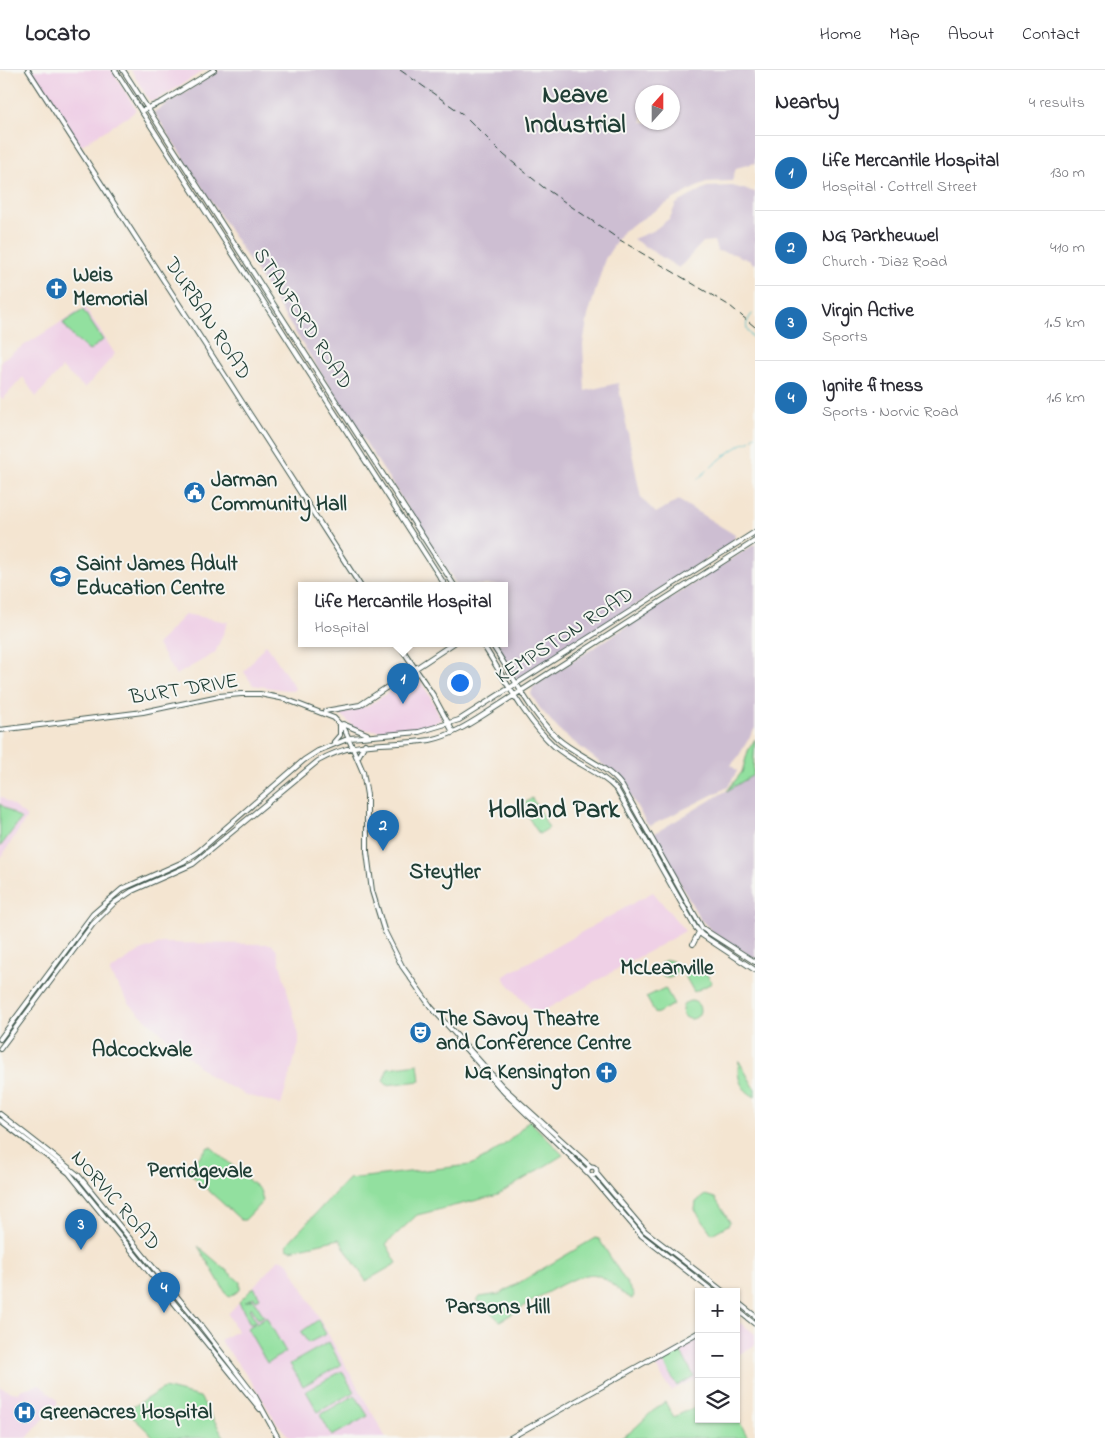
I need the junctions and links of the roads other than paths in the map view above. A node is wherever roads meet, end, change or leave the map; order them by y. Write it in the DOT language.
graph roads {
  1 [pos="28,70"];
  2 [pos="115,70"];
  3 [pos="123,70"];
  4 [pos="214,70"];
  5 [pos="148,109"];
  6 [pos="142,111"];
  7 [pos="755,532"];
  8 [pos="755,541"];
  9 [pos="358,582"];
  10 [pos="443,582"];
  11 [pos="452,582"];
  12 [pos="401,647"];
  13 [pos="448,647"];
  14 [pos="485,647"];
  15 [pos="494,647"];
  16 [pos="415,669"];
  17 [pos="518,684"];
  18 [pos="511,689"];
  19 [pos="522,691"];
  20 [pos="515,695"];
  21 [pos="508,700"];
  22 [pos="322,711"];
  23 [pos="529,717"];
  24 [pos="339,722"];
  25 [pos="449,725"];
  26 [pos="0,730"];
  27 [pos="453,732"];
  28 [pos="374,735"];
  29 [pos="350,738"];
  30 [pos="365,744"];
  31 [pos="353,746"];
  32 [pos="322,749"];
  33 [pos="358,757"];
  34 [pos="671,872"];
  35 [pos="665,876"];
  36 [pos="699,932"];
  37 [pos="693,944"];
  38 [pos="755,962"];
  39 [pos="755,970"];
  40 [pos="454,1034"];
  41 [pos="0,1039"];
  42 [pos="0,1050"];
  43 [pos="0,1114"];
  44 [pos="0,1120"];
  45 [pos="592,1166"];
  46 [pos="596,1173"];
  47 [pos="589,1174"];
  48 [pos="709,1288"];
  49 [pos="719,1288"];
  50 [pos="741,1305"];
  51 [pos="740,1313"];
  52 [pos="755,1316"];
  53 [pos="755,1324"];
  54 [pos="697,1333"];
  55 [pos="266,1416"];
  56 [pos="278,1438"];
  57 [pos="510,1438"];
  1 -- 9 [label="main road, DURBAN ROAD"];
  2 -- 6 [label="main road, STANFORD ROAD"];
  3 -- 5 [label="main road, STANFORD ROAD"];
  4 -- 5 [label="main road"];
  5 -- 6 [label="main road"];
  5 -- 11 [label="main road, STANFORD ROAD"];
  6 -- 10 [label="main road, STANFORD ROAD"];
  7 -- 17 [label="main road, KEMPSTON ROAD"];
  8 -- 19 [label="main road, KEMPSTON ROAD"];
  12 -- 16 [label="main road"];
  13 -- 16 [label="main road"];
  14 -- 18 [label="main road"];
  15 -- 17 [label="main road"];
  16 -- 22 [label="main road"];
  16 -- 25 [label="main road"];
  17 -- 18 [label="main road, KEMPSTON ROAD"];
  17 -- 19 [label="main road"];
  18 -- 20 [label="main road"];
  18 -- 25 [label="main road, KEMPSTON ROAD"];
  19 -- 20 [label="main road, KEMPSTON ROAD"];
  19 -- 34 [label="main road"];
  20 -- 21 [label="main road, KEMPSTON ROAD"];
  20 -- 23 [label="main road"];
  21 -- 23 [label="main road"];
  21 -- 27 [label="main road, KEMPSTON ROAD"];
  22 -- 24 [label="main road, BURT DRIVE"];
  22 -- 26 [label="main road, BURT DRIVE"];
  23 -- 35 [label="main road"];
  24 -- 28 [label="main road"];
  24 -- 29 [label="main road, BURT DRIVE"];
  24 -- 32 [label="main road"];
  25 -- 27 [label="main road"];
  25 -- 28 [label="main road, KEMPSTON ROAD"];
  27 -- 30 [label="main road, KEMPSTON ROAD"];
  28 -- 29 [label="main road, KEMPSTON ROAD"];
  29 -- 31 [label="main road, BURT DRIVE"];
  29 -- 32 [label="main road, KEMPSTON ROAD"];
  30 -- 31 [label="main road, KEMPSTON ROAD"];
  30 -- 33 [label="main road"];
  31 -- 33 [label="main road, BURT DRIVE"];
  31 -- 42 [label="main road, KEMPSTON ROAD"];
  32 -- 41 [label="main road"];
  33 -- 40 [label="main road, BURT DRIVE"];
  34 -- 35 [label="main road"];
  34 -- 38 [label="main road"];
  35 -- 36 [label="main road"];
  36 -- 37 [label="main road"];
  36 -- 39 [label="main road"];
  40 -- 45 [label="main road"];
  40 -- 47 [label="main road"];
  43 -- 55 [label="main road, NORVIC ROAD"];
  44 -- 55 [label="main road, NORVIC ROAD"];
  45 -- 46 [label="main road"];
  45 -- 47 [label="main road"];
  46 -- 47 [label="main road"];
  46 -- 49 [label="main road"];
  47 -- 48 [label="main road"];
  50 -- 52 [label="main road"];
  51 -- 53 [label="main road"];
  54 -- 57 [label="main road"];
  55 -- 56 [label="main road, NORVIC ROAD"];
}
